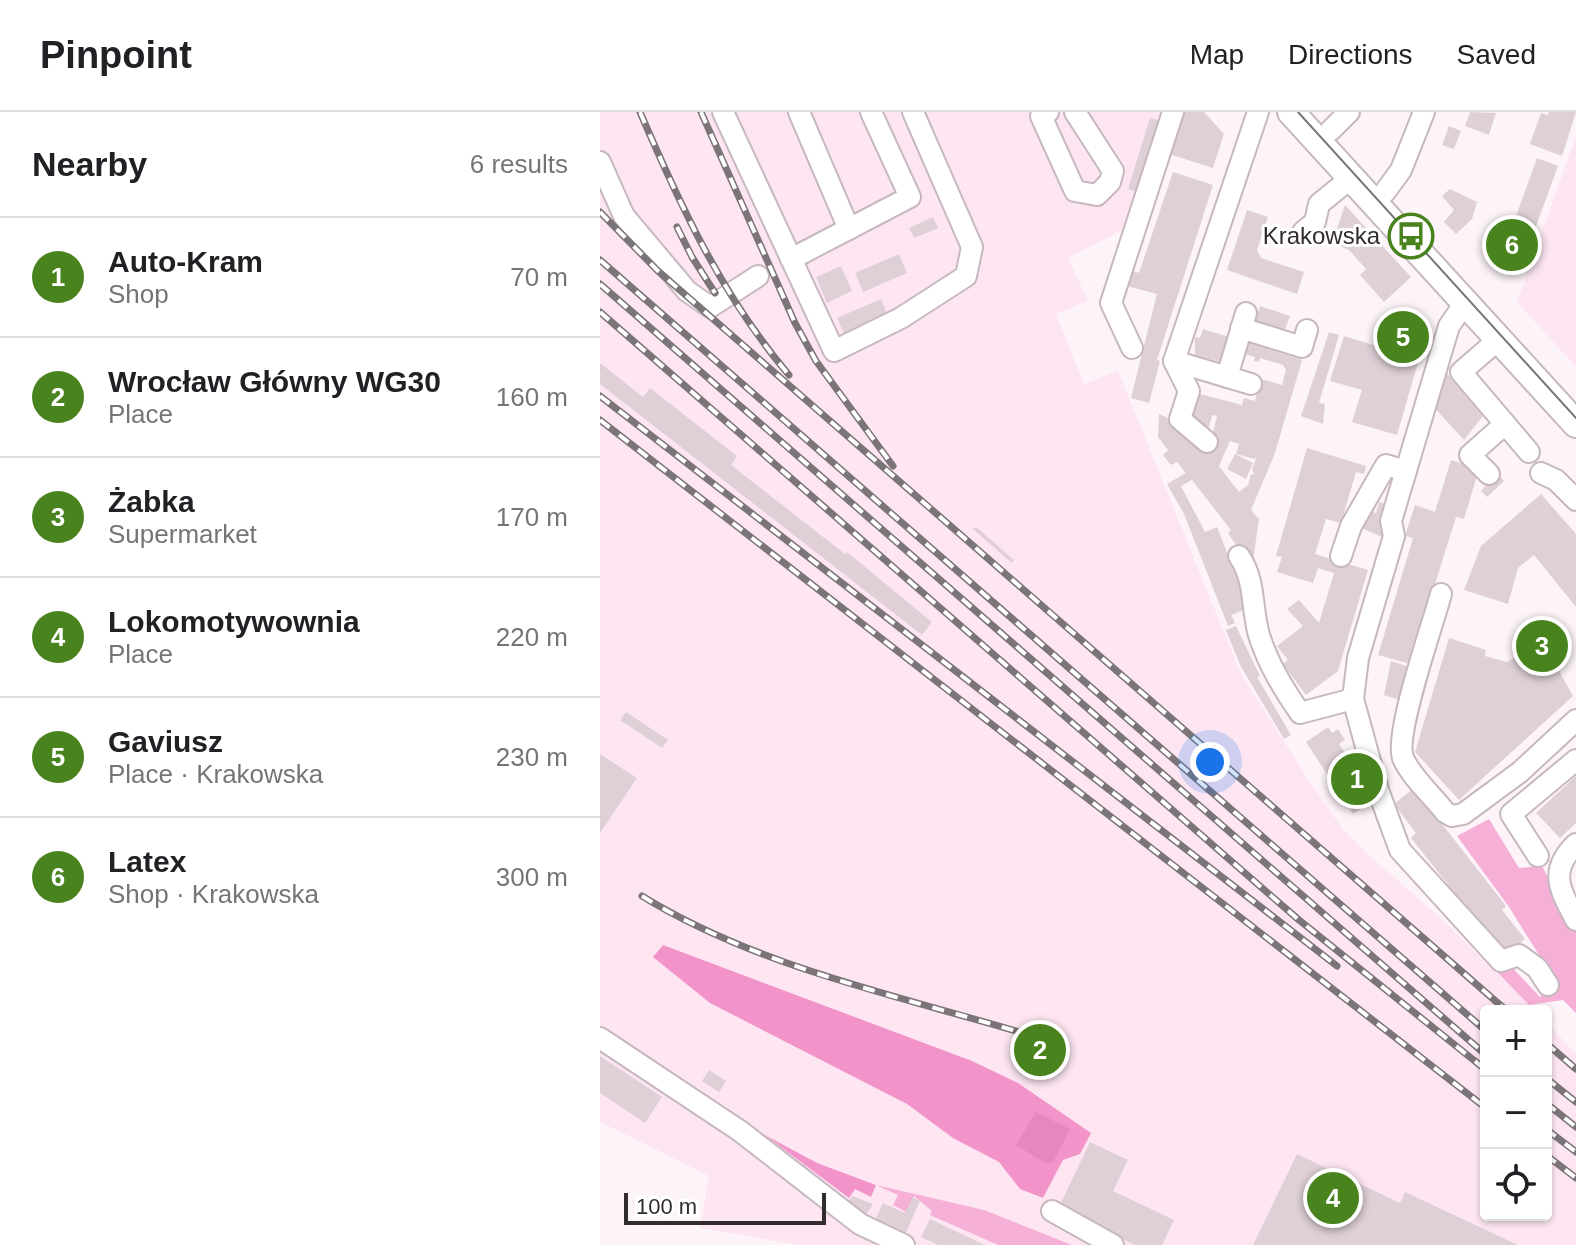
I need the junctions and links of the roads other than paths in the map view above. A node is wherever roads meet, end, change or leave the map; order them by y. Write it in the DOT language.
graph roads {
  1 [pos="723,112"];
  2 [pos="799,112"];
  3 [pos="871,112"];
  4 [pos="913,112"];
  5 [pos="1048,112"];
  6 [pos="1075,112"];
  7 [pos="1173,112"];
  8 [pos="1258,112"];
  9 [pos="1291,112"];
  10 [pos="1349,112"];
  11 [pos="1424,112"];
  12 [pos="1322,122"];
  13 [pos="600,162"];
  14 [pos="1351,178"];
  15 [pos="942,183"];
  16 [pos="1385,192"];
  17 [pos="910,197"];
  18 [pos="849,229"];
  19 [pos="1303,232"];
  20 [pos="791,259"];
  21 [pos="758,276"];
  22 [pos="1465,303"];
  23 [pos="1307,330"];
  24 [pos="1499,339"];
  25 [pos="1132,348"];
  26 [pos="1174,361"];
  27 [pos="1227,377"];
  28 [pos="1251,384"];
  29 [pos="1576,403"];
  30 [pos="1505,424"];
  31 [pos="1576,424"];
  32 [pos="1207,442"];
  33 [pos="1529,452"];
  34 [pos="1406,471"];
  35 [pos="1541,473"];
  36 [pos="1489,474"];
  37 [pos="1576,500"];
  38 [pos="1239,556"];
  39 [pos="1341,556"];
  40 [pos="1441,594"];
  41 [pos="1353,699"];
  42 [pos="1576,720"];
  43 [pos="1576,760"];
  44 [pos="1576,844"];
  45 [pos="1538,856"];
  46 [pos="1576,920"];
  47 [pos="1548,985"];
  48 [pos="600,1038"];
  49 [pos="1052,1211"];
  50 [pos="904,1245"];
  51 [pos="1113,1245"];
  1 -- 20 [label="lane"];
  2 -- 18 [label="lane"];
  3 -- 17 [label="lane"];
  4 -- 15 [label="lane"];
  5 -- 6 [label="lane"];
  7 -- 25 [label="lane"];
  8 -- 26 [label="lane"];
  9 -- 14 [label="main road"];
  10 -- 12 [label="lane"];
  11 -- 16 [label="lane"];
  12 -- 16 [label="main road"];
  13 -- 21 [label="lane"];
  14 -- 19 [label="lane"];
  14 -- 22 [label="main road"];
  15 -- 17 [label="lane"];
  15 -- 20 [label="lane"];
  16 -- 29 [label="main road"];
  17 -- 18 [label="lane"];
  18 -- 20 [label="lane"];
  22 -- 24 [label="main road"];
  22 -- 34 [label="lane"];
  23 -- 27 [label="lane"];
  24 -- 30 [label="lane"];
  24 -- 31 [label="main road"];
  26 -- 27 [label="lane"];
  26 -- 32 [label="lane"];
  27 -- 28 [label="lane"];
  30 -- 33 [label="lane"];
  30 -- 36 [label="lane"];
  34 -- 39 [label="lane"];
  34 -- 41 [label="lane"];
  35 -- 37 [label="lane"];
  38 -- 41 [label="lane"];
  40 -- 42 [label="lane"];
  41 -- 47 [label="lane"];
  43 -- 45 [label="lane"];
  44 -- 46 [label="lane"];
  48 -- 50 [label="lane"];
  49 -- 51 [label="lane"];
}
